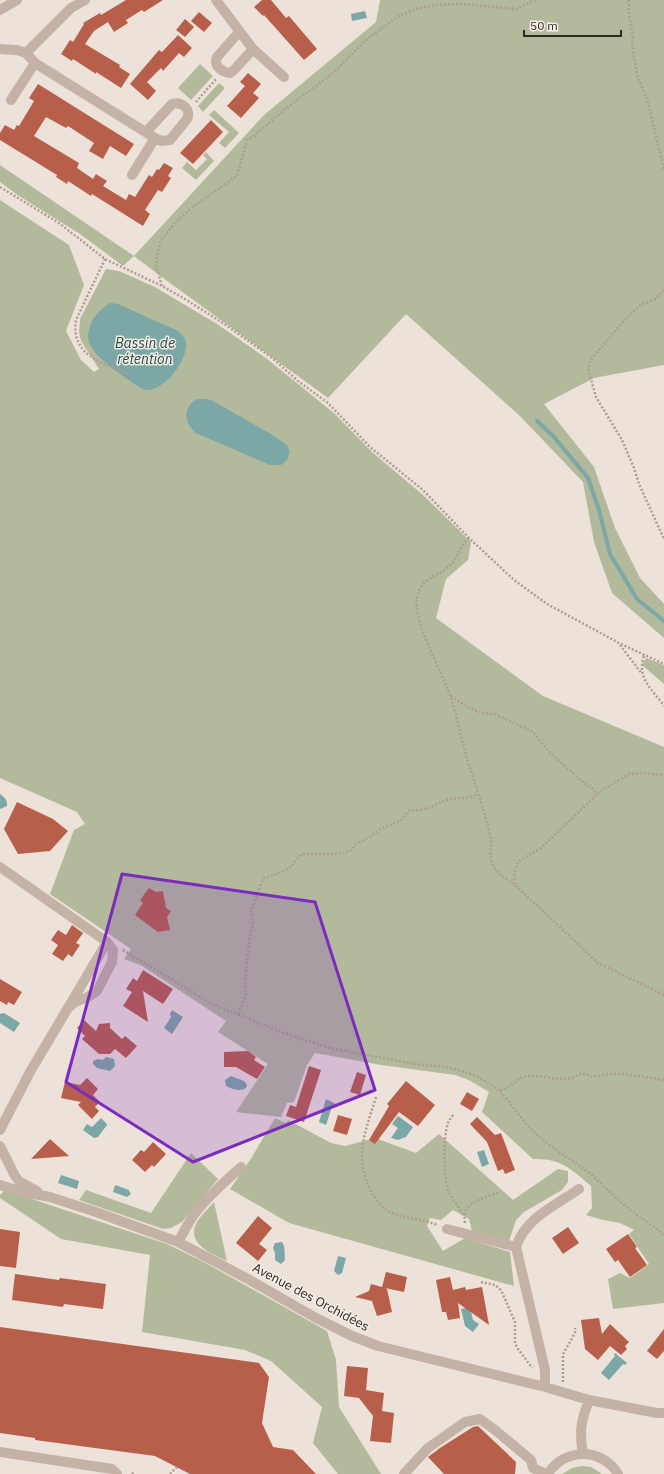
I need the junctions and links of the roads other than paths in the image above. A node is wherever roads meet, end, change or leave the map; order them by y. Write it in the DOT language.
graph roads {
  1 [pos="85,0"];
  2 [pos="216,0"];
  3 [pos="13,1"];
  4 [pos="0,10"];
  5 [pos="239,32"];
  6 [pos="0,49"];
  7 [pos="253,49"];
  8 [pos="26,54"];
  9 [pos="35,62"];
  10 [pos="284,77"];
  11 [pos="11,100"];
  12 [pos="151,135"];
  13 [pos="132,175"];
  14 [pos="0,867"];
  15 [pos="107,942"];
  16 [pos="67,1009"];
  17 [pos="0,1130"];
  18 [pos="0,1146"];
  19 [pos="241,1167"];
  20 [pos="1,1186"];
  21 [pos="579,1189"];
  22 [pos="50,1197"];
  23 [pos="447,1229"];
  24 [pos="178,1242"];
  25 [pos="516,1247"];
  26 [pos="546,1387"];
  27 [pos="589,1400"];
  28 [pos="664,1413"];
  29 [pos="0,1452"];
  30 [pos="582,1454"];
  31 [pos="117,1474"];
  32 [pos="404,1474"];
  33 [pos="547,1474"];
  34 [pos="618,1474"];
  1 -- 8 [label="street"];
  2 -- 5 [label="street"];
  3 -- 4 [label="street"];
  5 -- 7 [label="street"];
  5 -- 7 [label="street"];
  6 -- 8 [label="street"];
  7 -- 10 [label="street"];
  8 -- 9 [label="street"];
  9 -- 11 [label="street"];
  9 -- 12 [label="street"];
  12 -- 12 [label="street"];
  12 -- 13 [label="street"];
  14 -- 15 [label="street"];
  15 -- 16 [label="street"];
  15 -- 16 [label="street"];
  16 -- 17 [label="street"];
  18 -- 22 [label="street"];
  19 -- 24 [label="street"];
  20 -- 22 [label="street, Avenue des Orchidées"];
  21 -- 25 [label="street"];
  22 -- 24 [label="street, Avenue des Orchidées"];
  23 -- 25 [label="street"];
  24 -- 26 [label="street, Avenue des Orchidées"];
  25 -- 26 [label="street"];
  26 -- 27 [label="street, Avenue des Orchidées"];
  27 -- 28 [label="street, Avenue des Orchidées"];
  27 -- 30 [label="street"];
  29 -- 31 [label="street"];
  30 -- 33 [label="street"];
  30 -- 34 [label="street"];
  32 -- 33 [label="street"];
}
